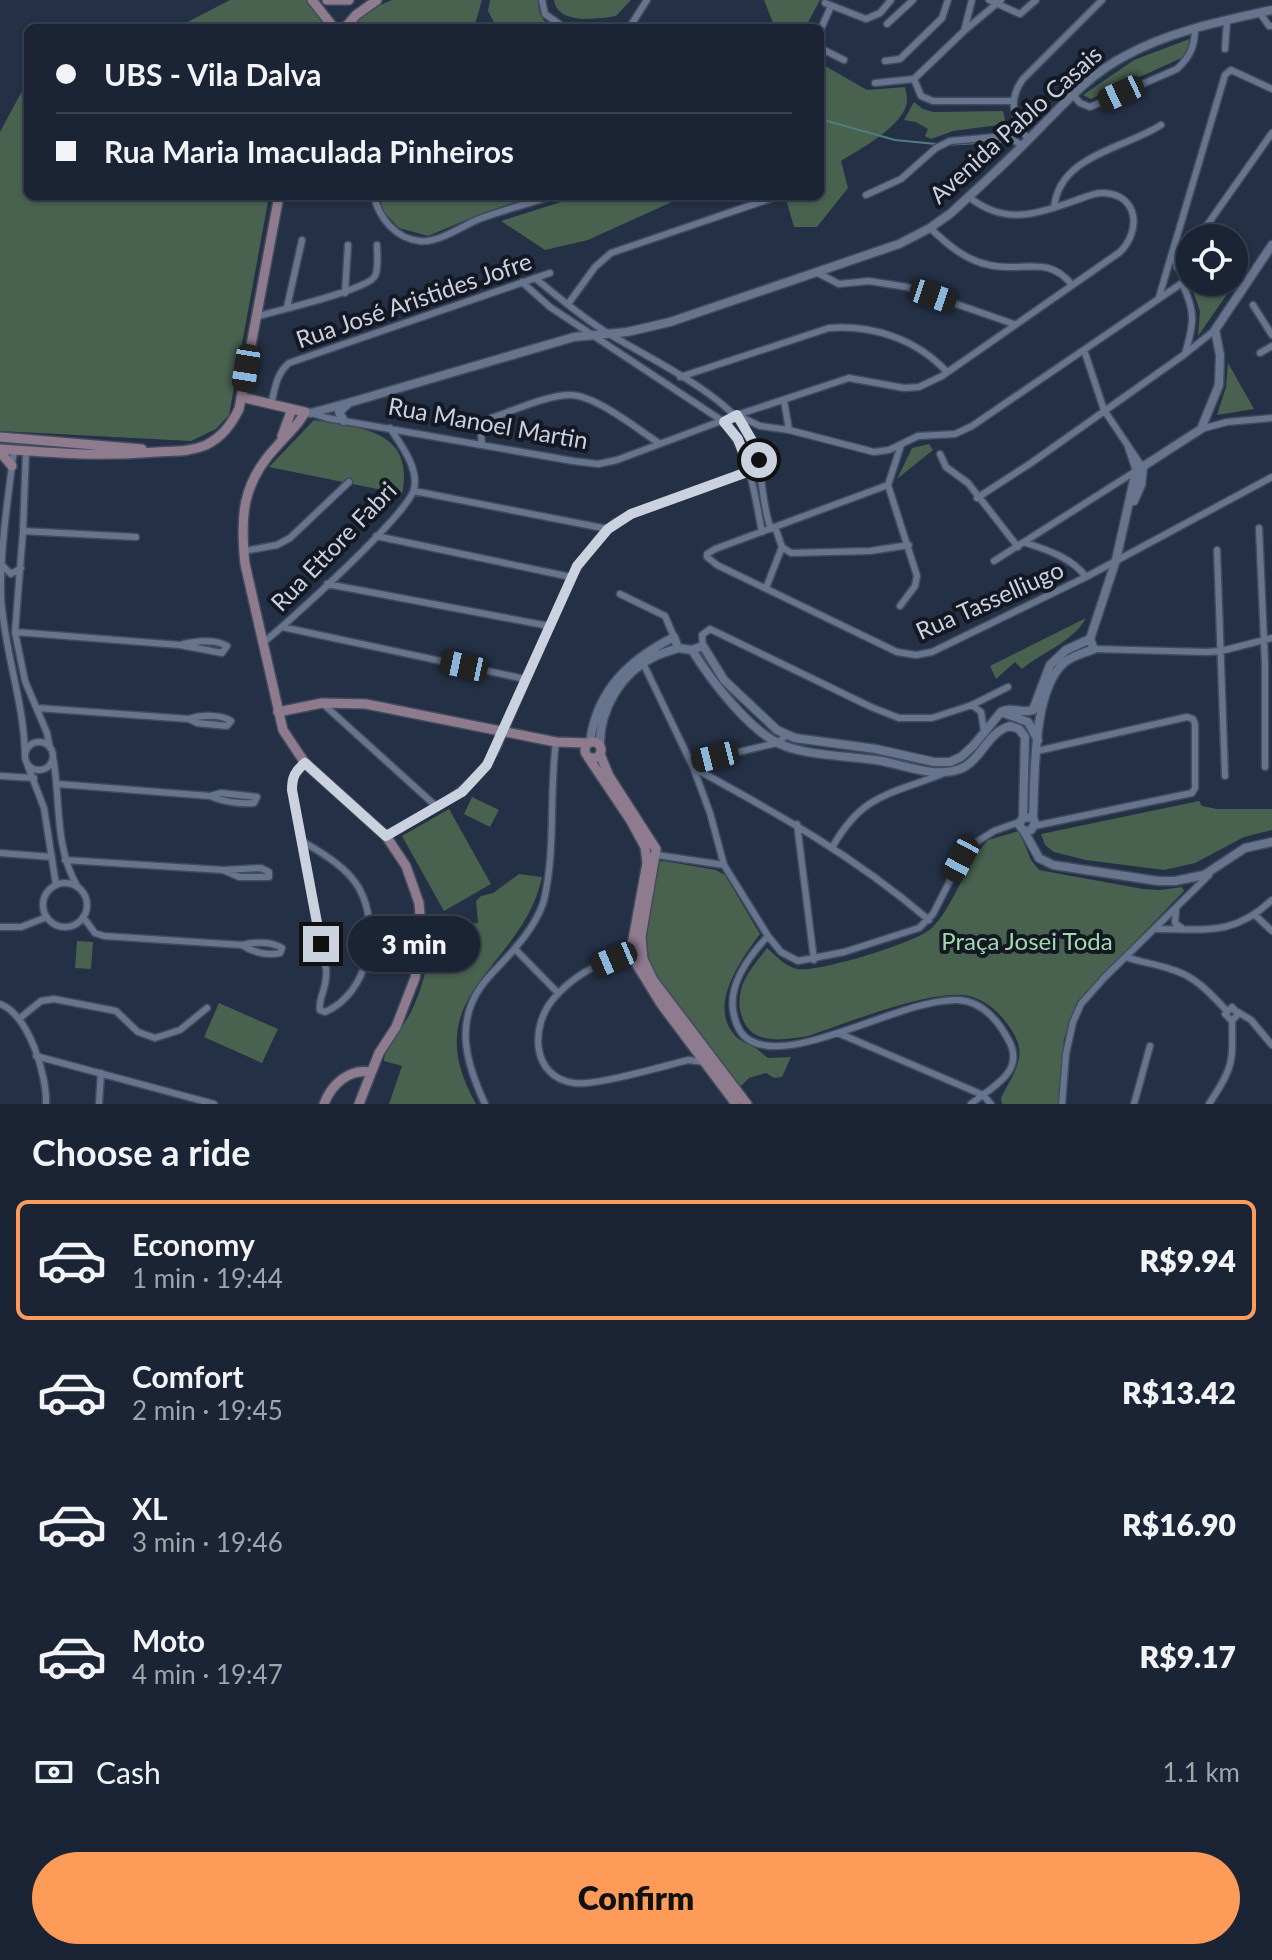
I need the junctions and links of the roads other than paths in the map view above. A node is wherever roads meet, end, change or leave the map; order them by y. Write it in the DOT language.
graph roads {
  1 [pos="312,0"];
  2 [pos="327,0"];
  3 [pos="349,0"];
  4 [pos="377,0"];
  5 [pos="542,0"];
  6 [pos="647,0"];
  7 [pos="891,0"];
  8 [pos="913,0"];
  9 [pos="948,0"];
  10 [pos="972,0"];
  11 [pos="989,0"];
  12 [pos="1036,0"];
  13 [pos="1102,0"];
  14 [pos="1000,1"];
  15 [pos="320,10"];
  16 [pos="1272,10"];
  17 [pos="1260,13"];
  18 [pos="356,15"];
  19 [pos="1227,21"];
  20 [pos="336,24"];
  21 [pos="345,24"];
  22 [pos="559,24"];
  23 [pos="632,24"];
  24 [pos="822,24"];
  25 [pos="887,24"];
  26 [pos="1272,26"];
  27 [pos="1195,28"];
  28 [pos="964,31"];
  29 [pos="1225,49"];
  30 [pos="824,50"];
  31 [pos="844,60"];
  32 [pos="885,61"];
  33 [pos="914,79"];
  34 [pos="875,83"];
  35 [pos="1272,89"];
  36 [pos="1073,95"];
  37 [pos="1013,101"];
  38 [pos="1161,125"];
  39 [pos="1272,133"];
  40 [pos="1025,142"];
  41 [pos="866,195"];
  42 [pos="969,197"];
  43 [pos="278,200"];
  44 [pos="375,200"];
  45 [pos="539,200"];
  46 [pos="766,200"];
  47 [pos="1054,208"];
  48 [pos="1208,224"];
  49 [pos="930,228"];
  50 [pos="302,240"];
  51 [pos="348,245"];
  52 [pos="377,245"];
  53 [pos="1272,245"];
  54 [pos="1172,254"];
  55 [pos="1176,264"];
  56 [pos="550,273"];
  57 [pos="818,273"];
  58 [pos="1249,277"];
  59 [pos="535,278"];
  60 [pos="522,282"];
  61 [pos="1072,285"];
  62 [pos="1176,286"];
  63 [pos="345,293"];
  64 [pos="1189,296"];
  65 [pos="1159,297"];
  66 [pos="568,304"];
  67 [pos="1253,305"];
  68 [pos="287,307"];
  69 [pos="255,317"];
  70 [pos="1014,324"];
  71 [pos="1215,330"];
  72 [pos="627,332"];
  73 [pos="607,333"];
  74 [pos="590,334"];
  75 [pos="1272,335"];
  76 [pos="623,342"];
  77 [pos="1272,346"];
  78 [pos="1084,350"];
  79 [pos="1260,353"];
  80 [pos="1185,354"];
  81 [pos="947,372"];
  82 [pos="680,377"];
  83 [pos="241,397"];
  84 [pos="784,400"];
  85 [pos="348,403"];
  86 [pos="271,405"];
  87 [pos="292,409"];
  88 [pos="1104,410"];
  89 [pos="308,412"];
  90 [pos="737,415"];
  91 [pos="1272,418"];
  92 [pos="344,421"];
  93 [pos="724,422"];
  94 [pos="390,428"];
  95 [pos="1201,429"];
  96 [pos="789,430"];
  97 [pos="0,437"];
  98 [pos="17,442"];
  99 [pos="659,443"];
  100 [pos="278,444"];
  101 [pos="482,444"];
  102 [pos="902,444"];
  103 [pos="0,451"];
  104 [pos="26,451"];
  105 [pos="166,452"];
  106 [pos="940,454"];
  107 [pos="12,466"];
  108 [pos="760,468"];
  109 [pos="1140,469"];
  110 [pos="750,471"];
  111 [pos="1272,477"];
  112 [pos="349,482"];
  113 [pos="888,485"];
  114 [pos="9,491"];
  115 [pos="414,491"];
  116 [pos="25,493"];
  117 [pos="977,498"];
  118 [pos="773,528"];
  119 [pos="1259,528"];
  120 [pos="608,529"];
  121 [pos="23,531"];
  122 [pos="762,532"];
  123 [pos="376,536"];
  124 [pos="136,537"];
  125 [pos="1026,543"];
  126 [pos="909,545"];
  127 [pos="782,547"];
  128 [pos="1018,547"];
  129 [pos="1217,550"];
  130 [pos="244,551"];
  131 [pos="1116,560"];
  132 [pos="994,561"];
  133 [pos="2,563"];
  134 [pos="21,568"];
  135 [pos="571,577"];
  136 [pos="1086,577"];
  137 [pos="327,584"];
  138 [pos="0,587"];
  139 [pos="766,588"];
  140 [pos="18,591"];
  141 [pos="620,594"];
  142 [pos="1,598"];
  143 [pos="900,606"];
  144 [pos="549,626"];
  145 [pos="282,627"];
  146 [pos="15,632"];
  147 [pos="674,637"];
  148 [pos="1272,638"];
  149 [pos="1090,639"];
  150 [pos="1264,640"];
  151 [pos="264,642"];
  152 [pos="180,645"];
  153 [pos="703,646"];
  154 [pos="662,648"];
  155 [pos="678,648"];
  156 [pos="1094,649"];
  157 [pos="692,650"];
  158 [pos="1221,651"];
  159 [pos="1068,654"];
  160 [pos="643,663"];
  161 [pos="525,679"];
  162 [pos="1008,687"];
  163 [pos="322,703"];
  164 [pos="972,705"];
  165 [pos="37,708"];
  166 [pos="278,712"];
  167 [pos="1001,712"];
  168 [pos="189,719"];
  169 [pos="1010,726"];
  170 [pos="984,731"];
  171 [pos="504,732"];
  172 [pos="786,736"];
  173 [pos="1038,741"];
  174 [pos="558,742"];
  175 [pos="777,743"];
  176 [pos="50,748"];
  177 [pos="592,749"];
  178 [pos="1037,751"];
  179 [pos="25,755"];
  180 [pos="53,757"];
  181 [pos="305,763"];
  182 [pos="27,764"];
  183 [pos="692,765"];
  184 [pos="1265,767"];
  185 [pos="918,769"];
  186 [pos="942,774"];
  187 [pos="0,776"];
  188 [pos="1225,776"];
  189 [pos="34,778"];
  190 [pos="58,784"];
  191 [pos="915,784"];
  192 [pos="210,796"];
  193 [pos="437,807"];
  194 [pos="797,824"];
  195 [pos="1027,825"];
  196 [pos="386,836"];
  197 [pos="302,841"];
  198 [pos="1272,842"];
  199 [pos="833,846"];
  200 [pos="0,853"];
  201 [pos="657,855"];
  202 [pos="52,857"];
  203 [pos="65,860"];
  204 [pos="724,865"];
  205 [pos="223,870"];
  206 [pos="1211,872"];
  207 [pos="1184,880"];
  208 [pos="56,885"];
  209 [pos="77,886"];
  210 [pos="1272,900"];
  211 [pos="1178,906"];
  212 [pos="1256,916"];
  213 [pos="47,917"];
  214 [pos="83,917"];
  215 [pos="929,920"];
  216 [pos="0,927"];
  217 [pos="1155,929"];
  218 [pos="1183,929"];
  219 [pos="1272,931"];
  220 [pos="768,936"];
  221 [pos="242,945"];
  222 [pos="515,949"];
  223 [pos="634,956"];
  224 [pos="1126,957"];
  225 [pos="814,960"];
  226 [pos="558,993"];
  227 [pos="0,1004"];
  228 [pos="207,1008"];
  229 [pos="1226,1010"];
  230 [pos="1238,1012"];
  231 [pos="20,1018"];
  232 [pos="1232,1021"];
  233 [pos="838,1033"];
  234 [pos="1272,1045"];
  235 [pos="1150,1046"];
  236 [pos="36,1056"];
  237 [pos="705,1062"];
  238 [pos="371,1072"];
  239 [pos="101,1073"];
  240 [pos="983,1095"];
  241 [pos="46,1104"];
  242 [pos="99,1104"];
  243 [pos="214,1104"];
  244 [pos="324,1104"];
  245 [pos="359,1104"];
  246 [pos="485,1104"];
  247 [pos="736,1104"];
  248 [pos="747,1104"];
  249 [pos="971,1104"];
  250 [pos="991,1104"];
  251 [pos="1062,1104"];
  252 [pos="1134,1104"];
  253 [pos="1209,1104"];
  1 -- 15 [label="main road"];
  2 -- 3 [label="main road"];
  2 -- 15 [label="main road"];
  3 -- 18 [label="main road"];
  4 -- 18 [label="main road"];
  5 -- 22 [label="street"];
  6 -- 23 [label="street"];
  7 -- 24 [label="street"];
  8 -- 25 [label="street"];
  9 -- 32 [label="street"];
  10 -- 28 [label="street"];
  11 -- 14 [label="street"];
  12 -- 14 [label="street"];
  13 -- 37 [label="street"];
  14 -- 28 [label="street"];
  15 -- 20 [label="main road"];
  16 -- 17 [label="street, Avenida Pablo Casais"];
  17 -- 19 [label="street, Avenida Pablo Casais"];
  17 -- 26 [label="street"];
  18 -- 21 [label="main road"];
  19 -- 27 [label="street, Avenida Pablo Casais"];
  19 -- 29 [label="street"];
  27 -- 36 [label="street, Avenida Pablo Casais"];
  27 -- 36 [label="street"];
  28 -- 33 [label="street"];
  30 -- 31 [label="street"];
  33 -- 34 [label="street"];
  33 -- 37 [label="street"];
  35 -- 54 [label="street"];
  36 -- 40 [label="street, Avenida Pablo Casais"];
  37 -- 40 [label="street"];
  38 -- 47 [label="street"];
  39 -- 48 [label="street"];
  40 -- 41 [label="street"];
  40 -- 42 [label="street, Avenida Pablo Casais"];
  42 -- 47 [label="street, Rua Manoel Martin"];
  42 -- 49 [label="street, Avenida Pablo Casais"];
  43 -- 69 [label="main road"];
  44 -- 45 [label="street"];
  46 -- 66 [label="street"];
  47 -- 61 [label="street, Rua Manoel Martin"];
  49 -- 57 [label="street, Avenida Pablo Casais"];
  49 -- 61 [label="street"];
  50 -- 68 [label="street"];
  51 -- 63 [label="street"];
  52 -- 63 [label="street"];
  53 -- 58 [label="street"];
  54 -- 55 [label="street"];
  54 -- 65 [label="street"];
  56 -- 59 [label="street, Rua José Aristides Jofre"];
  57 -- 70 [label="street"];
  57 -- 72 [label="street, Avenida Pablo Casais"];
  58 -- 71 [label="street"];
  59 -- 60 [label="street, Rua José Aristides Jofre"];
  59 -- 66 [label="street"];
  60 -- 74 [label="street"];
  60 -- 86 [label="street, Rua José Aristides Jofre"];
  61 -- 70 [label="street, Rua Manoel Martin"];
  62 -- 65 [label="street"];
  63 -- 68 [label="street"];
  64 -- 80 [label="street"];
  65 -- 78 [label="street"];
  66 -- 73 [label="street"];
  67 -- 75 [label="street"];
  68 -- 69 [label="street"];
  69 -- 83 [label="main road"];
  70 -- 81 [label="street, Rua Manoel Martin"];
  71 -- 80 [label="street"];
  71 -- 95 [label="street"];
  72 -- 73 [label="street, Avenida Pablo Casais"];
  72 -- 76 [label="street"];
  73 -- 74 [label="street, Avenida Pablo Casais"];
  73 -- 76 [label="street"];
  74 -- 85 [label="street, Avenida Pablo Casais"];
  74 -- 93 [label="street"];
  76 -- 82 [label="street"];
  77 -- 79 [label="street"];
  78 -- 88 [label="street"];
  78 -- 102 [label="street"];
  80 -- 88 [label="street"];
  81 -- 82 [label="street"];
  81 -- 84 [label="street, Rua Manoel Martin"];
  82 -- 90 [label="street"];
  83 -- 86 [label="main road, Rua Manoel Martin"];
  83 -- 105 [label="main road"];
  84 -- 90 [label="street, Rua Manoel Martin"];
  84 -- 96 [label="street"];
  85 -- 89 [label="street, Avenida Pablo Casais"];
  85 -- 92 [label="street"];
  86 -- 87 [label="main road, Rua Manoel Martin"];
  87 -- 89 [label="main road, Rua Manoel Martin"];
  87 -- 100 [label="main road"];
  88 -- 109 [label="street"];
  88 -- 117 [label="street"];
  89 -- 92 [label="street, Rua Manoel Martin"];
  89 -- 100 [label="main road"];
  90 -- 93 [label="street, Rua Manoel Martin"];
  90 -- 96 [label="street"];
  90 -- 108 [label="street"];
  91 -- 95 [label="street"];
  92 -- 94 [label="street, Rua Manoel Martin"];
  93 -- 99 [label="street, Rua Manoel Martin"];
  93 -- 110 [label="street"];
  94 -- 101 [label="street, Rua Manoel Martin"];
  94 -- 115 [label="street, Rua Ettore Fabri"];
  95 -- 109 [label="street"];
  96 -- 102 [label="street"];
  97 -- 98 [label="main road"];
  98 -- 103 [label="main road"];
  98 -- 104 [label="main road"];
  98 -- 105 [label="main road"];
  98 -- 107 [label="street"];
  99 -- 101 [label="street, Rua Manoel Martin"];
  99 -- 101 [label="street"];
  100 -- 130 [label="main road"];
  102 -- 113 [label="street"];
  103 -- 107 [label="main road"];
  104 -- 105 [label="main road"];
  104 -- 116 [label="street"];
  106 -- 117 [label="street"];
  107 -- 114 [label="street"];
  108 -- 110 [label="street"];
  108 -- 118 [label="street"];
  109 -- 125 [label="street"];
  109 -- 131 [label="street"];
  110 -- 120 [label="street"];
  110 -- 122 [label="street"];
  111 -- 131 [label="street, Rua Tasselliugo"];
  112 -- 130 [label="street"];
  113 -- 118 [label="street"];
  113 -- 126 [label="street"];
  114 -- 116 [label="street"];
  114 -- 133 [label="street"];
  115 -- 120 [label="street"];
  115 -- 123 [label="street, Rua Ettore Fabri"];
  116 -- 121 [label="street"];
  117 -- 128 [label="street"];
  118 -- 122 [label="street"];
  118 -- 127 [label="street"];
  119 -- 150 [label="street"];
  120 -- 135 [label="street"];
  121 -- 124 [label="street"];
  121 -- 134 [label="street"];
  122 -- 139 [label="street, Rua Tasselliugo"];
  123 -- 135 [label="street"];
  123 -- 137 [label="street, Rua Ettore Fabri"];
  125 -- 128 [label="street"];
  125 -- 136 [label="street"];
  126 -- 127 [label="street"];
  126 -- 143 [label="street"];
  127 -- 139 [label="street"];
  128 -- 132 [label="street"];
  129 -- 158 [label="street"];
  130 -- 151 [label="main road"];
  131 -- 136 [label="street, Rua Tasselliugo"];
  131 -- 149 [label="street"];
  133 -- 134 [label="street"];
  133 -- 138 [label="street"];
  134 -- 140 [label="street"];
  135 -- 144 [label="street"];
  136 -- 139 [label="street, Rua Tasselliugo"];
  137 -- 144 [label="street"];
  137 -- 145 [label="street, Rua Ettore Fabri"];
  138 -- 142 [label="street"];
  140 -- 142 [label="street"];
  140 -- 146 [label="street"];
  141 -- 147 [label="street"];
  142 -- 179 [label="street"];
  144 -- 161 [label="street"];
  145 -- 151 [label="street, Rua Ettore Fabri"];
  145 -- 161 [label="street"];
  146 -- 152 [label="street"];
  146 -- 165 [label="street"];
  147 -- 154 [label="street"];
  147 -- 155 [label="street"];
  148 -- 150 [label="street"];
  149 -- 156 [label="street"];
  149 -- 159 [label="street"];
  150 -- 158 [label="street"];
  150 -- 184 [label="street"];
  151 -- 166 [label="main road"];
  152 -- 152 [label="street"];
  153 -- 157 [label="street"];
  153 -- 164 [label="street"];
  153 -- 172 [label="street"];
  154 -- 155 [label="street"];
  154 -- 160 [label="street"];
  154 -- 177 [label="street"];
  155 -- 157 [label="street"];
  156 -- 158 [label="street"];
  156 -- 159 [label="street"];
  157 -- 175 [label="street"];
  158 -- 188 [label="street"];
  159 -- 167 [label="street"];
  159 -- 173 [label="street"];
  160 -- 177 [label="street"];
  160 -- 183 [label="street"];
  161 -- 171 [label="street"];
  162 -- 164 [label="street"];
  163 -- 166 [label="main road"];
  163 -- 171 [label="main road"];
  163 -- 193 [label="street"];
  164 -- 170 [label="street"];
  165 -- 168 [label="street"];
  165 -- 176 [label="street"];
  166 -- 181 [label="main road"];
  167 -- 169 [label="street"];
  167 -- 170 [label="street"];
  167 -- 173 [label="street"];
  168 -- 168 [label="street"];
  169 -- 186 [label="street"];
  169 -- 195 [label="street"];
  170 -- 172 [label="street"];
  171 -- 174 [label="main road"];
  171 -- 193 [label="street"];
  172 -- 175 [label="street"];
  173 -- 178 [label="street"];
  174 -- 177 [label="main road"];
  174 -- 222 [label="street"];
  175 -- 183 [label="street"];
  175 -- 185 [label="street"];
  176 -- 179 [label="street"];
  176 -- 180 [label="street"];
  177 -- 201 [label="main road"];
  177 -- 223 [label="main road"];
  178 -- 195 [label="street"];
  178 -- 195 [label="street"];
  179 -- 182 [label="street"];
  180 -- 182 [label="street"];
  180 -- 190 [label="street"];
  181 -- 196 [label="main road"];
  181 -- 197 [label="street"];
  182 -- 189 [label="street"];
  183 -- 194 [label="street"];
  183 -- 204 [label="street"];
  185 -- 186 [label="street"];
  185 -- 191 [label="street"];
  186 -- 191 [label="street"];
  187 -- 189 [label="street"];
  189 -- 202 [label="street"];
  190 -- 192 [label="street"];
  190 -- 203 [label="street"];
  191 -- 199 [label="street"];
  192 -- 192 [label="street"];
  193 -- 196 [label="street"];
  194 -- 199 [label="street"];
  194 -- 225 [label="street"];
  195 -- 207 [label="street"];
  195 -- 215 [label="street"];
  196 -- 238 [label="main road"];
  197 -- 197 [label="street"];
  198 -- 206 [label="street"];
  199 -- 215 [label="street"];
  200 -- 202 [label="street"];
  201 -- 204 [label="street"];
  201 -- 248 [label="main road"];
  202 -- 208 [label="street"];
  203 -- 205 [label="street"];
  203 -- 209 [label="street"];
  204 -- 220 [label="street"];
  205 -- 205 [label="street"];
  206 -- 207 [label="street"];
  206 -- 211 [label="street"];
  207 -- 211 [label="street"];
  208 -- 209 [label="street"];
  208 -- 213 [label="street"];
  209 -- 214 [label="street"];
  210 -- 212 [label="street"];
  211 -- 217 [label="street"];
  211 -- 218 [label="street"];
  212 -- 218 [label="street"];
  212 -- 219 [label="street"];
  213 -- 214 [label="street"];
  213 -- 216 [label="street"];
  214 -- 221 [label="street"];
  215 -- 225 [label="street"];
  217 -- 218 [label="street"];
  217 -- 224 [label="street"];
  220 -- 225 [label="street"];
  220 -- 233 [label="street"];
  221 -- 221 [label="street"];
  222 -- 226 [label="street"];
  222 -- 246 [label="street"];
  223 -- 226 [label="street"];
  223 -- 237 [label="main road"];
  224 -- 229 [label="street"];
  224 -- 251 [label="street"];
  226 -- 237 [label="street"];
  227 -- 231 [label="street"];
  228 -- 231 [label="street"];
  229 -- 230 [label="street"];
  229 -- 232 [label="street"];
  230 -- 232 [label="street"];
  230 -- 234 [label="street"];
  231 -- 236 [label="street"];
  232 -- 253 [label="street"];
  233 -- 240 [label="street"];
  233 -- 240 [label="street"];
  235 -- 252 [label="street"];
  236 -- 239 [label="street"];
  236 -- 241 [label="street"];
  237 -- 247 [label="main road"];
  238 -- 244 [label="main road"];
  238 -- 245 [label="main road"];
  239 -- 242 [label="street"];
  239 -- 243 [label="street"];
  240 -- 249 [label="street"];
  240 -- 250 [label="street"];
}
